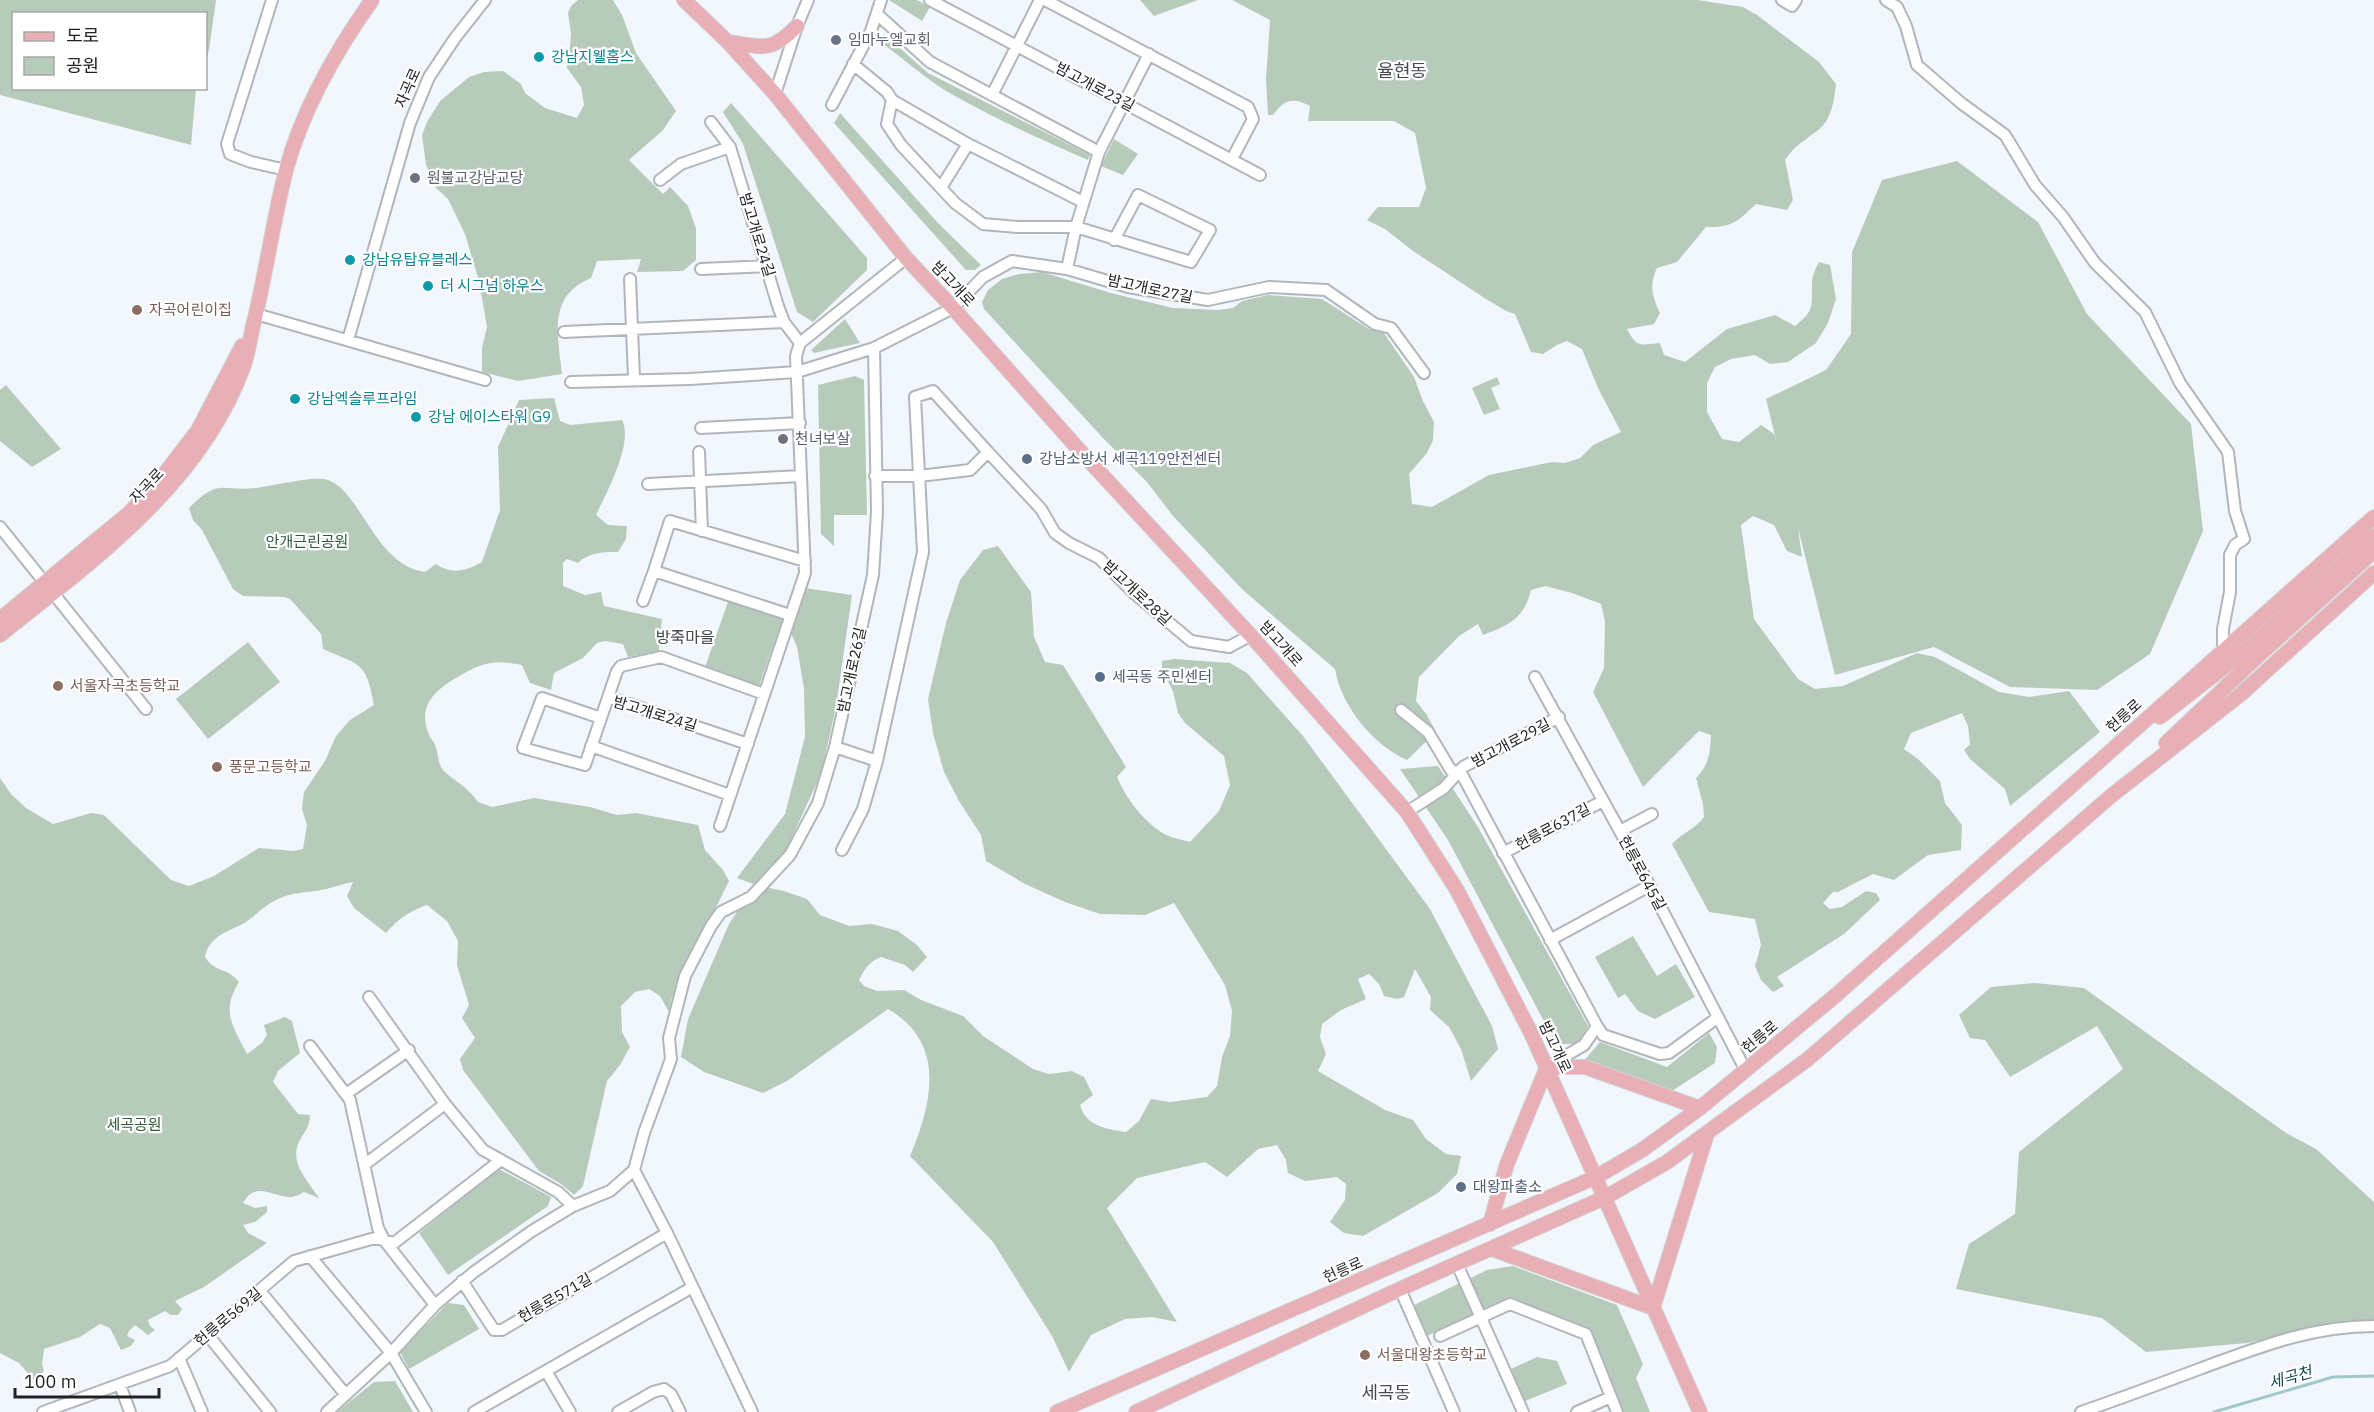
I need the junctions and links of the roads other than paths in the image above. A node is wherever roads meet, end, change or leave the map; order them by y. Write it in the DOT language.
graph roads {
  1 [pos="272,0"];
  2 [pos="372,0"];
  3 [pos="485,0"];
  4 [pos="684,0"];
  5 [pos="808,0"];
  6 [pos="881,0"];
  7 [pos="930,0"];
  8 [pos="1040,0"];
  9 [pos="1045,0"];
  10 [pos="1782,0"];
  11 [pos="1796,0"];
  12 [pos="1886,0"];
  13 [pos="877,14"];
  14 [pos="797,26"];
  15 [pos="728,42"];
  16 [pos="1017,46"];
  17 [pos="1149,54"];
  18 [pos="853,64"];
  19 [pos="775,94"];
  20 [pos="992,95"];
  21 [pos="892,100"];
  22 [pos="1125,103"];
  23 [pos="832,105"];
  24 [pos="711,123"];
  25 [pos="968,144"];
  26 [pos="730,147"];
  27 [pos="1099,152"];
  28 [pos="1232,159"];
  29 [pos="286,170"];
  30 [pos="1260,175"];
  31 [pos="660,180"];
  32 [pos="942,186"];
  33 [pos="1083,202"];
  34 [pos="1076,227"];
  35 [pos="1114,240"];
  36 [pos="906,258"];
  37 [pos="767,266"];
  38 [pos="701,269"];
  39 [pos="1068,269"];
  40 [pos="630,279"];
  41 [pos="954,308"];
  42 [pos="256,314"];
  43 [pos="784,322"];
  44 [pos="633,328"];
  45 [pos="564,332"];
  46 [pos="348,340"];
  47 [pos="800,343"];
  48 [pos="874,348"];
  49 [pos="797,372"];
  50 [pos="1424,373"];
  51 [pos="634,378"];
  52 [pos="485,380"];
  53 [pos="571,382"];
  54 [pos="800,423"];
  55 [pos="701,428"];
  56 [pos="699,452"];
  57 [pos="988,452"];
  58 [pos="801,476"];
  59 [pos="875,476"];
  60 [pos="919,476"];
  61 [pos="701,481"];
  62 [pos="648,484"];
  63 [pos="2374,517"];
  64 [pos="0,527"];
  65 [pos="702,531"];
  66 [pos="2374,536"];
  67 [pos="2374,551"];
  68 [pos="805,561"];
  69 [pos="654,571"];
  70 [pos="2374,573"];
  71 [pos="49,588"];
  72 [pos="643,601"];
  73 [pos="790,615"];
  74 [pos="0,619"];
  75 [pos="0,635"];
  76 [pos="1251,635"];
  77 [pos="2223,650"];
  78 [pos="1535,677"];
  79 [pos="764,694"];
  80 [pos="608,697"];
  81 [pos="146,709"];
  82 [pos="1401,710"];
  83 [pos="1559,717"];
  84 [pos="601,718"];
  85 [pos="748,744"];
  86 [pos="591,746"];
  87 [pos="836,747"];
  88 [pos="877,761"];
  89 [pos="1460,771"];
  90 [pos="2080,779"];
  91 [pos="730,795"];
  92 [pos="2111,796"];
  93 [pos="1603,801"];
  94 [pos="1407,812"];
  95 [pos="1652,814"];
  96 [pos="720,826"];
  97 [pos="1620,831"];
  98 [pos="842,850"];
  99 [pos="1503,853"];
  100 [pos="1649,886"];
  101 [pos="1550,940"];
  102 [pos="369,997"];
  103 [pos="1717,1018"];
  104 [pos="1596,1026"];
  105 [pos="310,1046"];
  106 [pos="409,1050"];
  107 [pos="1546,1066"];
  108 [pos="1746,1071"];
  109 [pos="346,1094"];
  110 [pos="445,1104"];
  111 [pos="1700,1108"];
  112 [pos="1707,1134"];
  113 [pos="501,1160"];
  114 [pos="364,1166"];
  115 [pos="634,1170"];
  116 [pos="1596,1177"];
  117 [pos="1606,1197"];
  118 [pos="573,1206"];
  119 [pos="1491,1224"];
  120 [pos="667,1233"];
  121 [pos="384,1240"];
  122 [pos="1492,1249"];
  123 [pos="310,1256"];
  124 [pos="1457,1264"];
  125 [pos="462,1281"];
  126 [pos="692,1288"];
  127 [pos="1400,1289"];
  128 [pos="260,1291"];
  129 [pos="435,1305"];
  130 [pos="1653,1308"];
  131 [pos="1482,1317"];
  132 [pos="2374,1326"];
  133 [pos="207,1334"];
  134 [pos="1440,1336"];
  135 [pos="391,1353"];
  136 [pos="179,1358"];
  137 [pos="546,1371"];
  138 [pos="120,1385"];
  139 [pos="346,1395"];
  140 [pos="1611,1397"];
  141 [pos="43,1412"];
  142 [pos="129,1412"];
  143 [pos="202,1412"];
  144 [pos="270,1412"];
  145 [pos="327,1412"];
  146 [pos="426,1412"];
  147 [pos="474,1412"];
  148 [pos="570,1412"];
  149 [pos="618,1412"];
  150 [pos="680,1412"];
  151 [pos="752,1412"];
  152 [pos="1057,1412"];
  153 [pos="1137,1412"];
  154 [pos="1454,1412"];
  155 [pos="1523,1412"];
  156 [pos="1577,1412"];
  157 [pos="1617,1412"];
  158 [pos="1700,1412"];
  159 [pos="2081,1412"];
  1 -- 29 [label="street"];
  2 -- 29 [label="main road, 자곡로"];
  3 -- 46 [label="street, 자곡로"];
  4 -- 15 [label="main road, 밤고개로"];
  5 -- 14 [label="street"];
  6 -- 13 [label="street"];
  7 -- 16 [label="street, 밤고개로23길"];
  8 -- 16 [label="street"];
  9 -- 17 [label="street"];
  10 -- 11 [label="street"];
  12 -- 77 [label="street"];
  13 -- 18 [label="street"];
  13 -- 20 [label="street"];
  14 -- 15 [label="main road"];
  14 -- 19 [label="street"];
  15 -- 19 [label="main road, 밤고개로"];
  16 -- 20 [label="street"];
  16 -- 22 [label="street, 밤고개로23길"];
  17 -- 22 [label="street"];
  17 -- 28 [label="street"];
  18 -- 21 [label="street"];
  18 -- 23 [label="street"];
  19 -- 36 [label="main road, 밤고개로"];
  20 -- 27 [label="street"];
  21 -- 25 [label="street"];
  21 -- 32 [label="street"];
  22 -- 27 [label="street"];
  22 -- 28 [label="street, 밤고개로23길"];
  24 -- 26 [label="street, 밤고개로24길"];
  25 -- 32 [label="street"];
  25 -- 33 [label="street"];
  26 -- 31 [label="street"];
  26 -- 37 [label="street, 밤고개로24길"];
  27 -- 33 [label="street"];
  28 -- 30 [label="street, 밤고개로23길"];
  29 -- 42 [label="main road, 자곡로"];
  32 -- 34 [label="street"];
  33 -- 34 [label="street"];
  34 -- 35 [label="street"];
  34 -- 39 [label="street"];
  35 -- 35 [label="street"];
  36 -- 41 [label="main road, 밤고개로"];
  36 -- 47 [label="street"];
  37 -- 38 [label="street"];
  37 -- 43 [label="street, 밤고개로24길"];
  39 -- 41 [label="street, 밤고개로27길"];
  39 -- 50 [label="street, 밤고개로27길"];
  40 -- 44 [label="street"];
  41 -- 48 [label="street"];
  41 -- 76 [label="main road, 밤고개로"];
  42 -- 46 [label="street"];
  42 -- 71 [label="main road, 자곡로"];
  43 -- 44 [label="street"];
  43 -- 47 [label="street, 밤고개로24길"];
  44 -- 45 [label="street"];
  44 -- 51 [label="street"];
  46 -- 52 [label="street"];
  47 -- 49 [label="street"];
  48 -- 49 [label="street"];
  48 -- 59 [label="street, 밤고개로26길"];
  49 -- 51 [label="street"];
  49 -- 54 [label="street"];
  51 -- 53 [label="street"];
  54 -- 55 [label="street"];
  54 -- 58 [label="street"];
  56 -- 61 [label="street"];
  57 -- 60 [label="street"];
  57 -- 60 [label="street"];
  57 -- 76 [label="street, 밤고개로28길"];
  58 -- 61 [label="street"];
  58 -- 68 [label="street"];
  59 -- 60 [label="street"];
  59 -- 87 [label="street, 밤고개로26길"];
  60 -- 88 [label="street"];
  61 -- 62 [label="street"];
  61 -- 65 [label="street"];
  63 -- 77 [label="main road, 헌릉로"];
  64 -- 71 [label="street"];
  65 -- 68 [label="street"];
  65 -- 69 [label="street"];
  66 -- 90 [label="main road"];
  67 -- 92 [label="main road"];
  68 -- 73 [label="street"];
  69 -- 72 [label="street"];
  69 -- 73 [label="street"];
  70 -- 92 [label="main road"];
  71 -- 74 [label="main road, 자곡로"];
  71 -- 75 [label="main road, 자곡로"];
  71 -- 81 [label="street"];
  73 -- 79 [label="street"];
  76 -- 94 [label="main road, 밤고개로"];
  77 -- 90 [label="main road, 헌릉로"];
  78 -- 83 [label="street, 헌릉로645길"];
  79 -- 80 [label="street"];
  79 -- 85 [label="street"];
  80 -- 84 [label="street, 밤고개로24길"];
  80 -- 85 [label="street, 밤고개로24길"];
  82 -- 89 [label="street, 헌릉로637길"];
  83 -- 89 [label="street, 밤고개로29길"];
  83 -- 93 [label="street, 헌릉로645길"];
  84 -- 86 [label="street"];
  84 -- 86 [label="street, 밤고개로24길"];
  85 -- 91 [label="street"];
  86 -- 91 [label="street"];
  87 -- 88 [label="street"];
  87 -- 115 [label="street, 밤고개로26길"];
  88 -- 98 [label="street"];
  89 -- 94 [label="street, 밤고개로29길"];
  89 -- 99 [label="street, 헌릉로637길"];
  90 -- 108 [label="main road, 헌릉로"];
  91 -- 96 [label="street"];
  92 -- 112 [label="main road"];
  93 -- 97 [label="street, 헌릉로645길"];
  93 -- 99 [label="street, 헌릉로637길"];
  94 -- 107 [label="main road, 밤고개로"];
  95 -- 97 [label="street"];
  97 -- 100 [label="street, 헌릉로645길"];
  99 -- 101 [label="street, 헌릉로637길"];
  100 -- 101 [label="street"];
  100 -- 103 [label="street, 헌릉로645길"];
  101 -- 104 [label="street, 헌릉로637길"];
  102 -- 106 [label="street"];
  103 -- 104 [label="street"];
  103 -- 108 [label="street, 헌릉로645길"];
  104 -- 107 [label="street"];
  105 -- 109 [label="street"];
  106 -- 109 [label="street"];
  106 -- 110 [label="street"];
  107 -- 111 [label="main road"];
  107 -- 116 [label="main road, 밤고개로"];
  107 -- 119 [label="main road"];
  108 -- 111 [label="main road, 헌릉로"];
  109 -- 114 [label="street"];
  110 -- 113 [label="street"];
  110 -- 114 [label="street"];
  111 -- 116 [label="main road, 헌릉로"];
  112 -- 117 [label="main road"];
  112 -- 130 [label="main road"];
  113 -- 118 [label="street"];
  113 -- 121 [label="street"];
  114 -- 121 [label="street"];
  115 -- 118 [label="street"];
  115 -- 120 [label="street"];
  116 -- 117 [label="main road, 밤고개로"];
  116 -- 119 [label="main road, 헌릉로"];
  117 -- 122 [label="main road"];
  117 -- 130 [label="main road, 밤고개로"];
  118 -- 125 [label="street"];
  119 -- 152 [label="main road, 헌릉로"];
  120 -- 125 [label="street, 헌릉로571길"];
  120 -- 126 [label="street"];
  121 -- 123 [label="street, 헌릉로569길"];
  121 -- 129 [label="street"];
  122 -- 124 [label="main road"];
  122 -- 130 [label="main road"];
  123 -- 128 [label="street, 헌릉로569길"];
  123 -- 135 [label="street"];
  124 -- 127 [label="main road"];
  124 -- 131 [label="street"];
  125 -- 129 [label="street"];
  126 -- 137 [label="street"];
  126 -- 151 [label="street"];
  127 -- 153 [label="main road"];
  127 -- 154 [label="street"];
  128 -- 133 [label="street, 헌릉로569길"];
  128 -- 139 [label="street"];
  129 -- 135 [label="street"];
  130 -- 158 [label="main road, 밤고개로"];
  131 -- 134 [label="street"];
  131 -- 140 [label="street"];
  131 -- 155 [label="street"];
  132 -- 159 [label="street"];
  133 -- 136 [label="street, 헌릉로569길"];
  133 -- 144 [label="street"];
  135 -- 139 [label="street"];
  135 -- 146 [label="street"];
  136 -- 138 [label="street, 헌릉로569길"];
  136 -- 143 [label="street"];
  137 -- 147 [label="street"];
  137 -- 148 [label="street"];
  138 -- 141 [label="street, 헌릉로569길"];
  138 -- 142 [label="street"];
  139 -- 145 [label="street"];
  140 -- 156 [label="street"];
  140 -- 157 [label="street"];
  149 -- 150 [label="street"];
}
